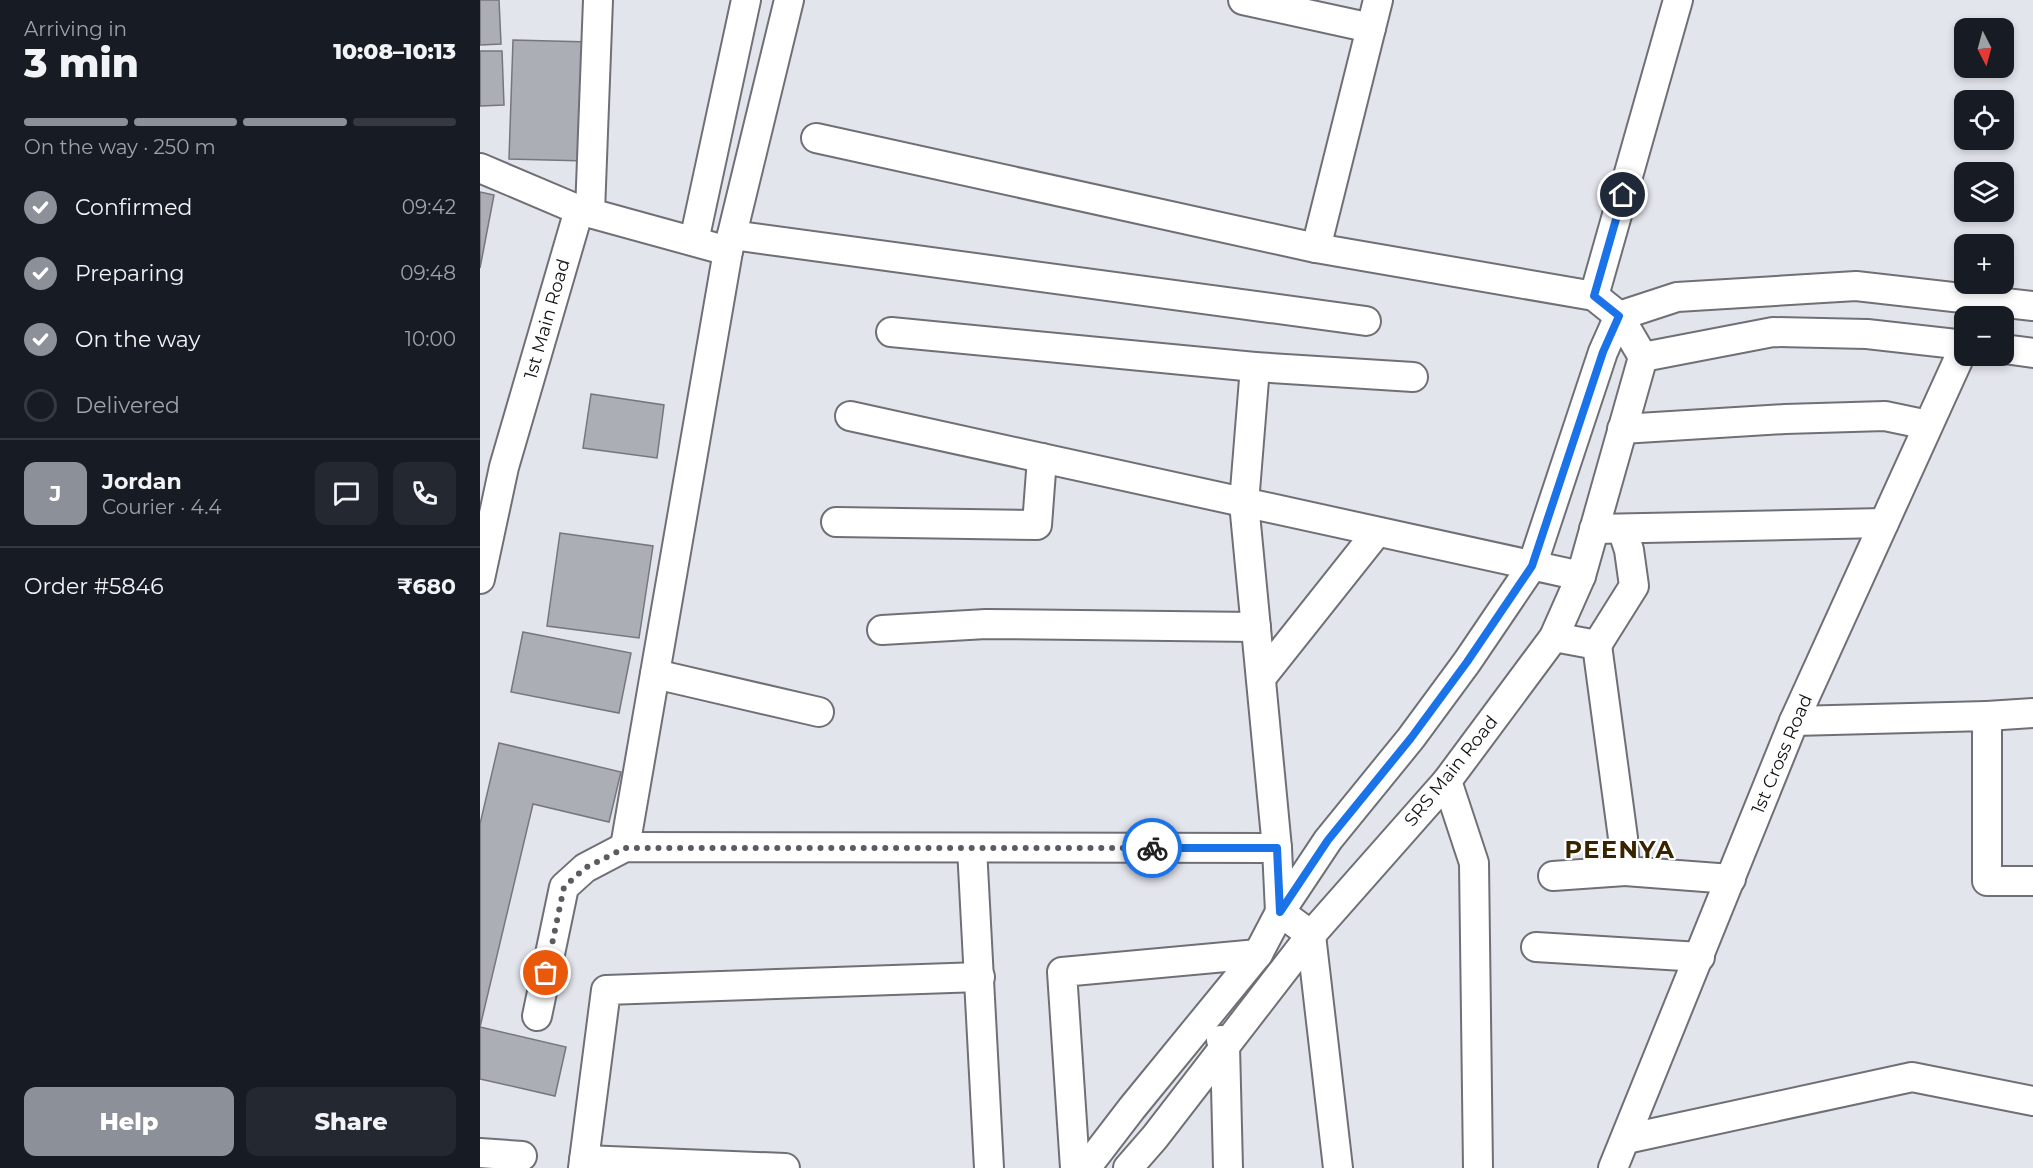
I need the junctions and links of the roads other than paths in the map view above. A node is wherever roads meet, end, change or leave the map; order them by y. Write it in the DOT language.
graph roads {
  1 [pos="598,0"];
  2 [pos="746,0"];
  3 [pos="789,0"];
  4 [pos="1243,0"];
  5 [pos="1378,0"];
  6 [pos="1678,0"];
  7 [pos="1371,28"];
  8 [pos="816,138"];
  9 [pos="480,168"];
  10 [pos="584,211"];
  11 [pos="694,241"];
  12 [pos="730,243"];
  13 [pos="1316,248"];
  14 [pos="1594,296"];
  15 [pos="2033,306"];
  16 [pos="1619,316"];
  17 [pos="1366,321"];
  18 [pos="891,332"];
  19 [pos="1954,344"];
  20 [pos="2014,351"];
  21 [pos="2033,353"];
  22 [pos="1642,357"];
  23 [pos="1955,366"];
  24 [pos="1256,367"];
  25 [pos="1413,376"];
  26 [pos="850,416"];
  27 [pos="1928,425"];
  28 [pos="1622,429"];
  29 [pos="1042,458"];
  30 [pos="492,465"];
  31 [pos="1244,502"];
  32 [pos="836,522"];
  33 [pos="1884,523"];
  34 [pos="1622,529"];
  35 [pos="1594,530"];
  36 [pos="1377,532"];
  37 [pos="1532,566"];
  38 [pos="1581,576"];
  39 [pos="480,579"];
  40 [pos="1256,627"];
  41 [pos="882,630"];
  42 [pos="1554,637"];
  43 [pos="1597,645"];
  44 [pos="655,674"];
  45 [pos="1261,678"];
  46 [pos="819,712"];
  47 [pos="2033,713"];
  48 [pos="1987,716"];
  49 [pos="1794,721"];
  50 [pos="1447,781"];
  51 [pos="625,848"];
  52 [pos="972,848"];
  53 [pos="1277,848"];
  54 [pos="1625,871"];
  55 [pos="1553,876"];
  56 [pos="1731,879"];
  57 [pos="2033,881"];
  58 [pos="1280,912"];
  59 [pos="1311,935"];
  60 [pos="1536,947"];
  61 [pos="1258,954"];
  62 [pos="1700,957"];
  63 [pos="980,977"];
  64 [pos="537,1016"];
  65 [pos="1205,1018"];
  66 [pos="1225,1046"];
  67 [pos="2033,1101"];
  68 [pos="1155,1137"];
  69 [pos="1626,1139"];
  70 [pos="480,1153"];
  71 [pos="522,1156"];
  72 [pos="583,1164"];
  73 [pos="785,1168"];
  74 [pos="989,1168"];
  75 [pos="1076,1168"];
  76 [pos="1086,1168"];
  77 [pos="1128,1168"];
  78 [pos="1156,1168"];
  79 [pos="1228,1168"];
  80 [pos="1338,1168"];
  81 [pos="1478,1168"];
  82 [pos="1613,1168"];
  1 -- 10 [label="street, 1st Main Road"];
  2 -- 11 [label="street"];
  3 -- 12 [label="street"];
  4 -- 7 [label="street"];
  5 -- 7 [label="street"];
  6 -- 14 [label="street"];
  7 -- 13 [label="street"];
  8 -- 13 [label="street"];
  9 -- 10 [label="street"];
  10 -- 11 [label="street"];
  10 -- 30 [label="street, 1st Main Road"];
  11 -- 12 [label="street"];
  12 -- 17 [label="street"];
  12 -- 44 [label="street"];
  13 -- 14 [label="street"];
  14 -- 16 [label="street"];
  15 -- 16 [label="street"];
  16 -- 22 [label="street"];
  16 -- 37 [label="street"];
  18 -- 24 [label="street"];
  19 -- 22 [label="street"];
  20 -- 21 [label="street"];
  22 -- 28 [label="street, SRS Main Road"];
  23 -- 27 [label="street, 1st Cross Road"];
  24 -- 25 [label="street"];
  24 -- 31 [label="street"];
  26 -- 29 [label="street"];
  27 -- 28 [label="street"];
  27 -- 33 [label="street, 1st Cross Road"];
  28 -- 35 [label="street, SRS Main Road"];
  29 -- 31 [label="street"];
  29 -- 32 [label="street"];
  30 -- 39 [label="street, 1st Main Road"];
  31 -- 36 [label="street"];
  31 -- 40 [label="street"];
  33 -- 34 [label="street"];
  33 -- 49 [label="street, 1st Cross Road"];
  34 -- 35 [label="street"];
  34 -- 43 [label="street"];
  35 -- 38 [label="street, SRS Main Road"];
  36 -- 37 [label="street"];
  36 -- 45 [label="street"];
  37 -- 38 [label="street"];
  37 -- 58 [label="street"];
  38 -- 42 [label="street, SRS Main Road"];
  40 -- 41 [label="street"];
  40 -- 45 [label="street"];
  42 -- 43 [label="street"];
  42 -- 50 [label="street, SRS Main Road"];
  43 -- 54 [label="street"];
  44 -- 46 [label="street"];
  44 -- 51 [label="street"];
  45 -- 53 [label="street"];
  47 -- 48 [label="street"];
  48 -- 49 [label="street"];
  48 -- 57 [label="street"];
  49 -- 56 [label="street, 1st Cross Road"];
  50 -- 59 [label="street, SRS Main Road"];
  50 -- 81 [label="street"];
  51 -- 52 [label="street"];
  51 -- 64 [label="street"];
  52 -- 53 [label="street"];
  52 -- 63 [label="street"];
  53 -- 58 [label="street"];
  54 -- 55 [label="street"];
  54 -- 56 [label="street"];
  56 -- 62 [label="street, 1st Cross Road"];
  58 -- 59 [label="street"];
  58 -- 61 [label="street"];
  59 -- 66 [label="street, SRS Main Road"];
  59 -- 80 [label="street"];
  60 -- 62 [label="street"];
  61 -- 65 [label="street"];
  61 -- 75 [label="street"];
  62 -- 69 [label="street, 1st Cross Road"];
  63 -- 72 [label="street"];
  63 -- 74 [label="street"];
  65 -- 66 [label="street"];
  65 -- 76 [label="street"];
  66 -- 68 [label="street, SRS Main Road"];
  66 -- 79 [label="street"];
  67 -- 69 [label="street"];
  68 -- 77 [label="street, SRS Main Road"];
  68 -- 78 [label="street"];
  69 -- 82 [label="street, 1st Cross Road"];
  70 -- 71 [label="street"];
  72 -- 73 [label="street"];
}
